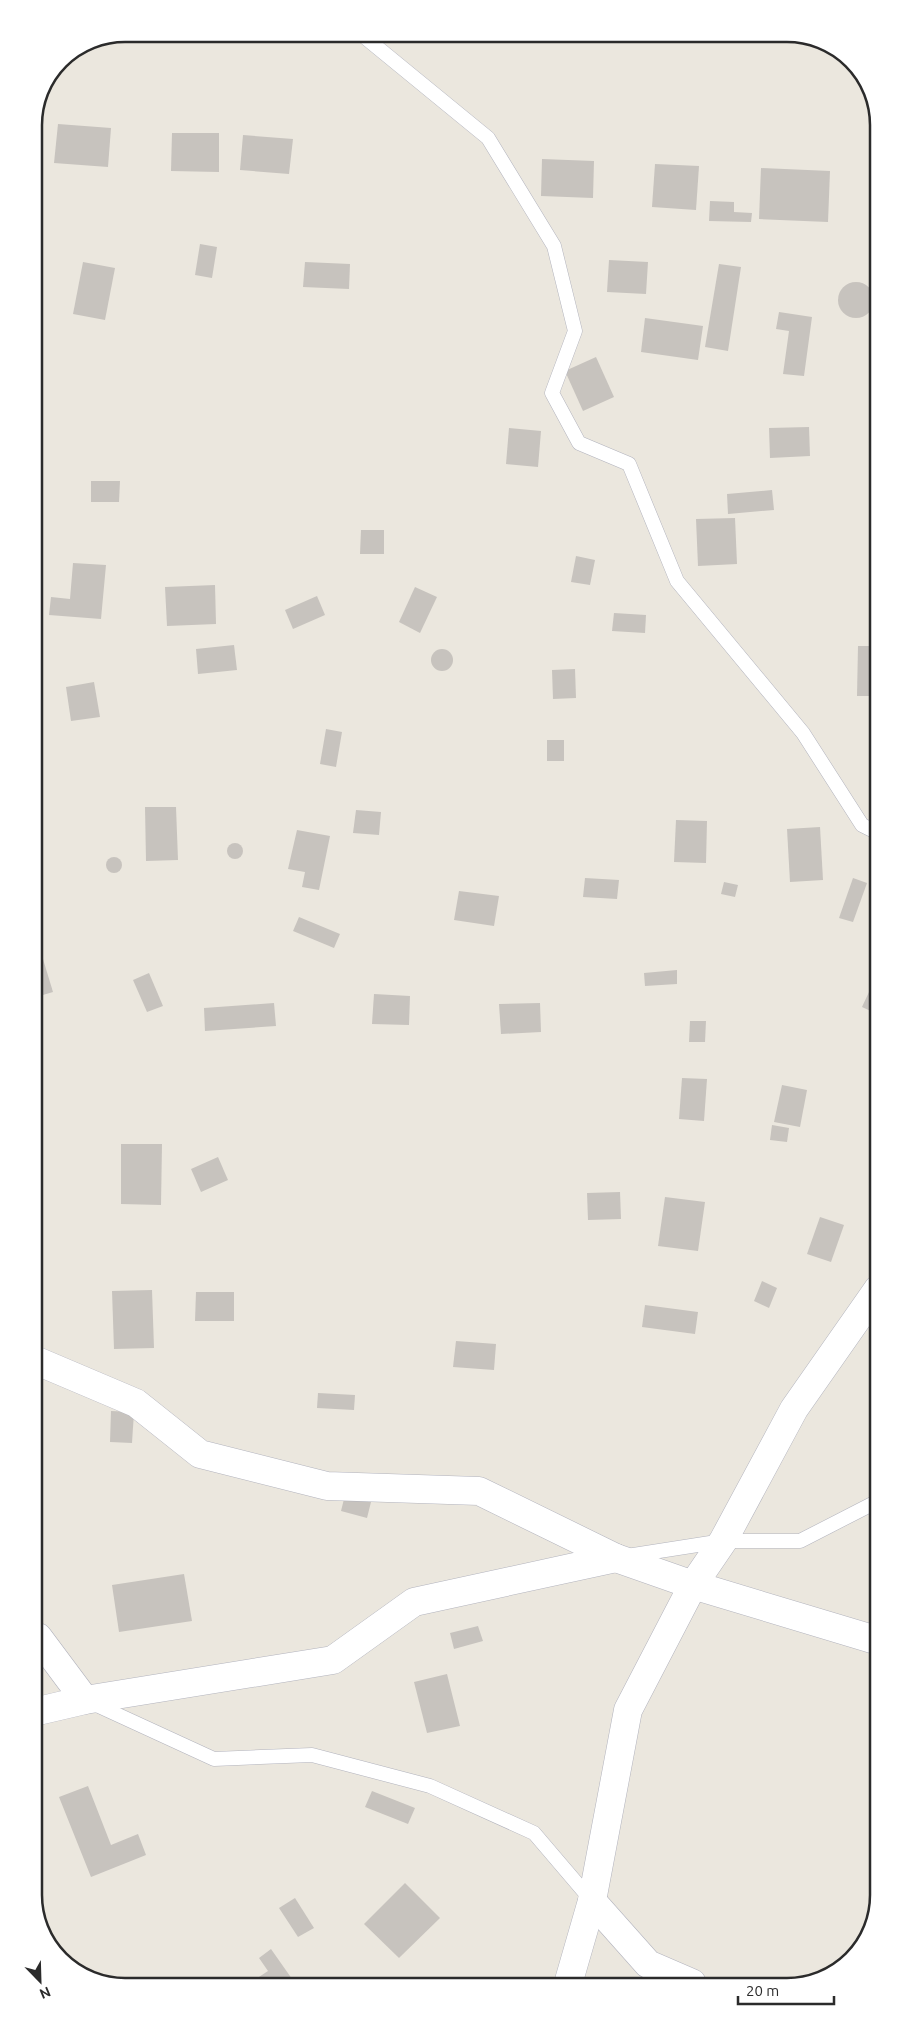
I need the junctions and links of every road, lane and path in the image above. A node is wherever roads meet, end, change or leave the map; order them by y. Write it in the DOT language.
graph roads {
  1 [pos="371,42"];
  2 [pos="870,829"];
  3 [pos="870,1300"];
  4 [pos="42,1363"];
  5 [pos="870,1505"];
  6 [pos="723,1541"];
  7 [pos="616,1558"];
  8 [pos="693,1586"];
  9 [pos="870,1639"];
  10 [pos="42,1642"];
  11 [pos="85,1700"];
  12 [pos="42,1709"];
  13 [pos="592,1901"];
  14 [pos="570,1978"];
  15 [pos="680,1978"];
  1 -- 2 [label="lane"];
  3 -- 6 [label="street"];
  4 -- 7 [label="street"];
  5 -- 6 [label="lane"];
  6 -- 7 [label="lane"];
  6 -- 8 [label="street"];
  7 -- 8 [label="street"];
  7 -- 11 [label="street"];
  8 -- 9 [label="street"];
  8 -- 13 [label="street"];
  10 -- 11 [label="street"];
  11 -- 12 [label="street"];
  11 -- 13 [label="lane"];
  13 -- 14 [label="street"];
  13 -- 15 [label="street"];
}
